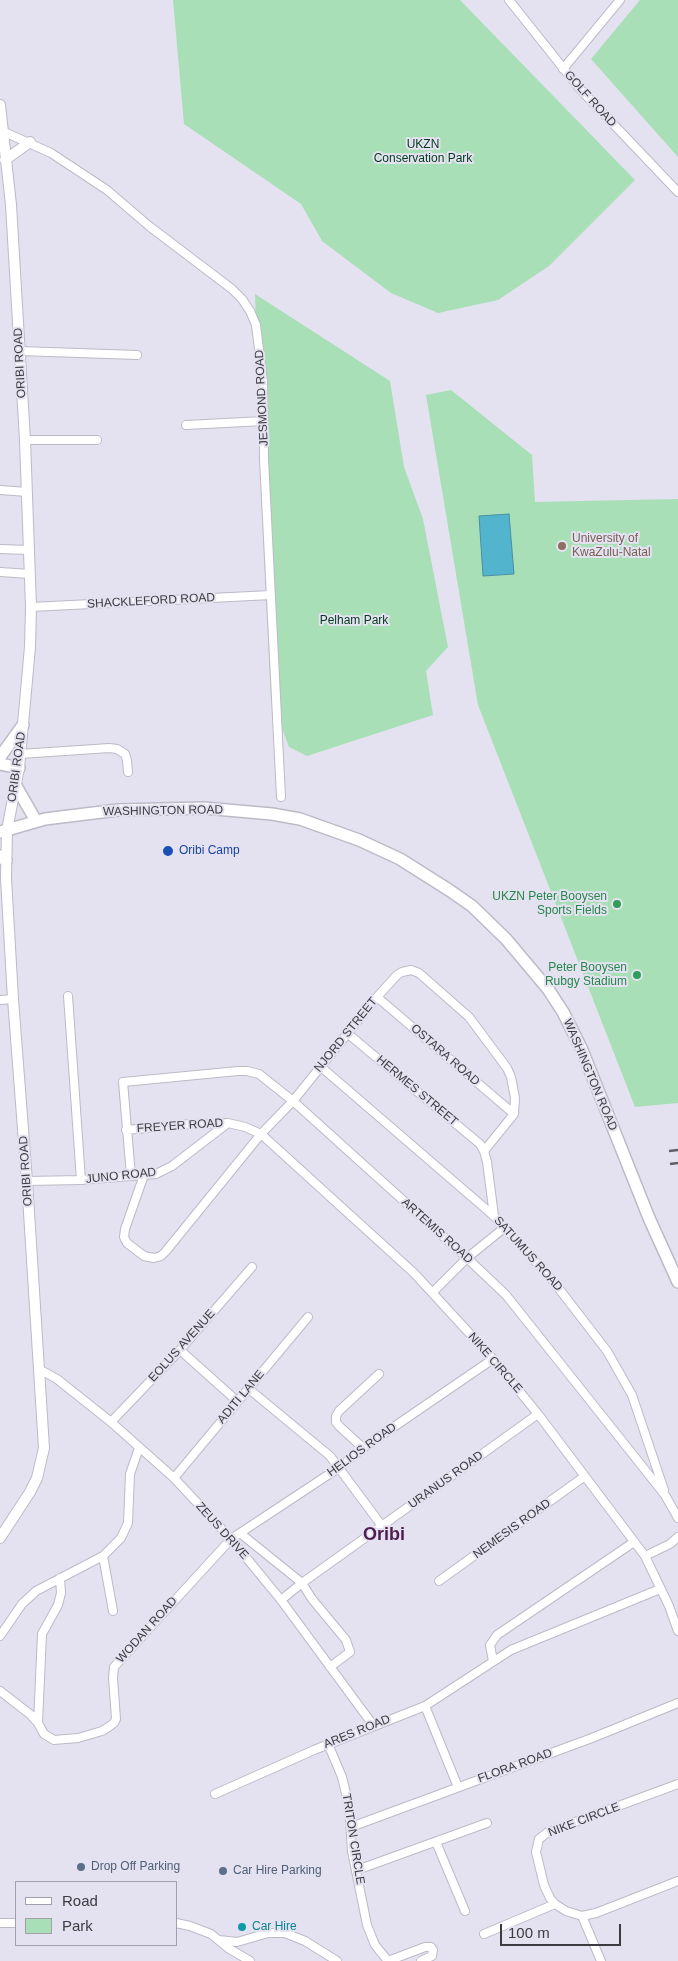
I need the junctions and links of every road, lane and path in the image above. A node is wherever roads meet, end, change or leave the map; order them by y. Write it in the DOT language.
graph roads {
  1 [pos="509,0"];
  2 [pos="620,0"];
  3 [pos="564,69"];
  4 [pos="0,105"];
  5 [pos="1,130"];
  6 [pos="30,142"];
  7 [pos="5,160"];
  8 [pos="678,192"];
  9 [pos="20,352"];
  10 [pos="137,355"];
  11 [pos="264,421"];
  12 [pos="186,425"];
  13 [pos="25,440"];
  14 [pos="97,440"];
  15 [pos="0,490"];
  16 [pos="27,492"];
  17 [pos="0,549"];
  18 [pos="30,550"];
  19 [pos="0,572"];
  20 [pos="30,574"];
  21 [pos="271,595"];
  22 [pos="31,607"];
  23 [pos="23,726"];
  24 [pos="20,754"];
  25 [pos="0,757"];
  26 [pos="0,764"];
  27 [pos="19,768"];
  28 [pos="128,772"];
  29 [pos="16,786"];
  30 [pos="281,797"];
  31 [pos="36,821"];
  32 [pos="4,831"];
  33 [pos="3,858"];
  34 [pos="68,996"];
  35 [pos="377,996"];
  36 [pos="13,999"];
  37 [pos="0,1000"];
  38 [pos="347,1033"];
  39 [pos="320,1066"];
  40 [pos="293,1101"];
  41 [pos="514,1114"];
  42 [pos="228,1123"];
  43 [pos="126,1130"];
  44 [pos="261,1134"];
  45 [pos="484,1151"];
  46 [pos="144,1175"];
  47 [pos="131,1176"];
  48 [pos="81,1180"];
  49 [pos="27,1181"];
  50 [pos="494,1216"];
  51 [pos="504,1228"];
  52 [pos="468,1258"];
  53 [pos="252,1267"];
  54 [pos="675,1270"];
  55 [pos="678,1282"];
  56 [pos="433,1292"];
  57 [pos="308,1317"];
  58 [pos="180,1350"];
  59 [pos="493,1359"];
  60 [pos="39,1369"];
  61 [pos="379,1374"];
  62 [pos="249,1388"];
  63 [pos="237,1401"];
  64 [pos="538,1414"];
  65 [pos="111,1422"];
  66 [pos="139,1448"];
  67 [pos="363,1448"];
  68 [pos="340,1467"];
  69 [pos="585,1476"];
  70 [pos="174,1478"];
  71 [pos="665,1495"];
  72 [pos="678,1518"];
  73 [pos="382,1526"];
  74 [pos="2,1532"];
  75 [pos="240,1533"];
  76 [pos="678,1537"];
  77 [pos="231,1539"];
  78 [pos="634,1542"];
  79 [pos="104,1556"];
  80 [pos="645,1556"];
  81 [pos="60,1578"];
  82 [pos="439,1581"];
  83 [pos="302,1583"];
  84 [pos="660,1589"];
  85 [pos="282,1600"];
  86 [pos="113,1611"];
  87 [pos="678,1631"];
  88 [pos="0,1636"];
  89 [pos="493,1661"];
  90 [pos="330,1667"];
  91 [pos="0,1691"];
  92 [pos="678,1702"];
  93 [pos="425,1706"];
  94 [pos="38,1723"];
  95 [pos="373,1725"];
  96 [pos="328,1744"];
  97 [pos="678,1784"];
  98 [pos="458,1787"];
  99 [pos="215,1794"];
  100 [pos="487,1822"];
  101 [pos="351,1827"];
  102 [pos="436,1842"];
  103 [pos="357,1870"];
  104 [pos="678,1882"];
  105 [pos="555,1904"];
  106 [pos="465,1911"];
  107 [pos="582,1916"];
  108 [pos="0,1923"];
  109 [pos="15,1923"];
  110 [pos="178,1923"];
  111 [pos="484,1934"];
  112 [pos="219,1940"];
  113 [pos="250,1961"];
  114 [pos="337,1961"];
  115 [pos="388,1961"];
  116 [pos="421,1961"];
  117 [pos="602,1961"];
  1 -- 3 [label="street, GOLF ROAD"];
  2 -- 3 [label="street"];
  3 -- 8 [label="street, GOLF ROAD"];
  4 -- 5 [label="street, ORIBI ROAD"];
  5 -- 6 [label="street, JESMOND ROAD"];
  5 -- 7 [label="street, ORIBI ROAD"];
  6 -- 7 [label="street"];
  6 -- 11 [label="street, JESMOND ROAD"];
  7 -- 9 [label="street, ORIBI ROAD"];
  9 -- 10 [label="street"];
  9 -- 13 [label="street, ORIBI ROAD"];
  11 -- 12 [label="street"];
  11 -- 21 [label="street, JESMOND ROAD"];
  13 -- 14 [label="street"];
  13 -- 16 [label="street, ORIBI ROAD"];
  15 -- 16 [label="street"];
  16 -- 18 [label="street, ORIBI ROAD"];
  17 -- 18 [label="street"];
  18 -- 20 [label="street, ORIBI ROAD"];
  19 -- 20 [label="street"];
  20 -- 22 [label="street, ORIBI ROAD"];
  21 -- 22 [label="street, SHACKLEFORD ROAD"];
  21 -- 30 [label="street, JESMOND ROAD"];
  22 -- 23 [label="street, ORIBI ROAD"];
  23 -- 24 [label="street, ORIBI ROAD"];
  23 -- 25 [label="main road"];
  24 -- 27 [label="street, ORIBI ROAD"];
  24 -- 28 [label="street"];
  26 -- 27 [label="main road"];
  27 -- 29 [label="street, ORIBI ROAD"];
  29 -- 31 [label="main road"];
  29 -- 32 [label="street, ORIBI ROAD"];
  31 -- 32 [label="main road, WASHINGTON ROAD"];
  31 -- 54 [label="main road, WASHINGTON ROAD"];
  32 -- 33 [label="street, ORIBI ROAD"];
  33 -- 36 [label="street, ORIBI ROAD"];
  34 -- 48 [label="street"];
  35 -- 38 [label="street, NJORD STREET"];
  35 -- 41 [label="street, OSTARA ROAD"];
  35 -- 41 [label="street, NJORD STREET"];
  36 -- 37 [label="street"];
  36 -- 49 [label="street, ORIBI ROAD"];
  38 -- 39 [label="street, NJORD STREET"];
  38 -- 45 [label="street, HERMES STREET"];
  39 -- 40 [label="street, NJORD STREET"];
  39 -- 50 [label="street, SATUMUS ROAD"];
  40 -- 43 [label="street, ARTEMIS ROAD"];
  40 -- 44 [label="street, NJORD STREET"];
  40 -- 52 [label="street, ARTEMIS ROAD"];
  41 -- 45 [label="street"];
  42 -- 43 [label="street, FREYER ROAD"];
  42 -- 44 [label="street, FREYER ROAD"];
  42 -- 46 [label="street, JUNO ROAD"];
  43 -- 47 [label="street"];
  44 -- 46 [label="street, NJORD STREET"];
  44 -- 56 [label="street, NIKE CIRCLE"];
  45 -- 50 [label="street"];
  46 -- 47 [label="street, JUNO ROAD"];
  47 -- 48 [label="street, JUNO ROAD"];
  48 -- 49 [label="street, JUNO ROAD"];
  49 -- 60 [label="street, ORIBI ROAD"];
  50 -- 51 [label="street, SATUMUS ROAD"];
  51 -- 52 [label="street"];
  51 -- 71 [label="street, SATUMUS ROAD"];
  52 -- 56 [label="street"];
  52 -- 71 [label="street, ARTEMIS ROAD"];
  53 -- 58 [label="street, EOLUS AVENUE"];
  54 -- 55 [label="main road, WASHINGTON ROAD"];
  56 -- 59 [label="street, NIKE CIRCLE"];
  57 -- 62 [label="street, ADITI LANE"];
  58 -- 63 [label="street"];
  58 -- 65 [label="street, EOLUS AVENUE"];
  59 -- 64 [label="street, NIKE CIRCLE"];
  59 -- 67 [label="street, HELIOS ROAD"];
  60 -- 65 [label="street, ZEUS DRIVE"];
  60 -- 74 [label="street, ORIBI ROAD"];
  61 -- 67 [label="street"];
  62 -- 63 [label="street, ADITI LANE"];
  62 -- 68 [label="street"];
  63 -- 70 [label="street, ADITI LANE"];
  64 -- 69 [label="street, NIKE CIRCLE"];
  64 -- 73 [label="street, URANUS ROAD"];
  65 -- 66 [label="street, ZEUS DRIVE"];
  66 -- 70 [label="street, ZEUS DRIVE"];
  66 -- 79 [label="street"];
  67 -- 68 [label="street, HELIOS ROAD"];
  68 -- 73 [label="street"];
  68 -- 75 [label="street, HELIOS ROAD"];
  69 -- 78 [label="street, NIKE CIRCLE"];
  69 -- 82 [label="street, NEMESIS ROAD"];
  70 -- 77 [label="street, ZEUS DRIVE"];
  71 -- 72 [label="street, ARTEMIS ROAD"];
  73 -- 83 [label="street, URANUS ROAD"];
  75 -- 77 [label="street, HELIOS ROAD"];
  75 -- 83 [label="street"];
  76 -- 80 [label="street"];
  77 -- 85 [label="street, ZEUS DRIVE"];
  77 -- 94 [label="street, WODAN ROAD"];
  78 -- 80 [label="street, NIKE CIRCLE"];
  78 -- 89 [label="street"];
  79 -- 81 [label="street"];
  79 -- 86 [label="street"];
  80 -- 84 [label="street, NIKE CIRCLE"];
  81 -- 88 [label="street"];
  81 -- 94 [label="street"];
  83 -- 85 [label="street, URANUS ROAD"];
  83 -- 90 [label="street"];
  84 -- 87 [label="street, NIKE CIRCLE"];
  84 -- 89 [label="street, ARES ROAD"];
  85 -- 90 [label="street, ZEUS DRIVE"];
  89 -- 93 [label="street, ARES ROAD"];
  90 -- 95 [label="street, ZEUS DRIVE"];
  91 -- 94 [label="street, WODAN ROAD"];
  92 -- 98 [label="street, FLORA ROAD"];
  93 -- 95 [label="street, ARES ROAD"];
  93 -- 98 [label="street"];
  95 -- 96 [label="street, ARES ROAD"];
  96 -- 99 [label="street, ARES ROAD"];
  96 -- 101 [label="street, TRITON CIRCLE"];
  97 -- 105 [label="street, NIKE CIRCLE"];
  98 -- 101 [label="street, FLORA ROAD"];
  100 -- 102 [label="street"];
  101 -- 103 [label="street, TRITON CIRCLE"];
  102 -- 103 [label="street"];
  102 -- 106 [label="street"];
  103 -- 115 [label="street, TRITON CIRCLE"];
  104 -- 107 [label="street"];
  105 -- 107 [label="street"];
  105 -- 111 [label="street"];
  107 -- 117 [label="street"];
  108 -- 109 [label="street"];
  110 -- 112 [label="street"];
  112 -- 113 [label="street"];
  112 -- 114 [label="street"];
  115 -- 116 [label="street"];
}
